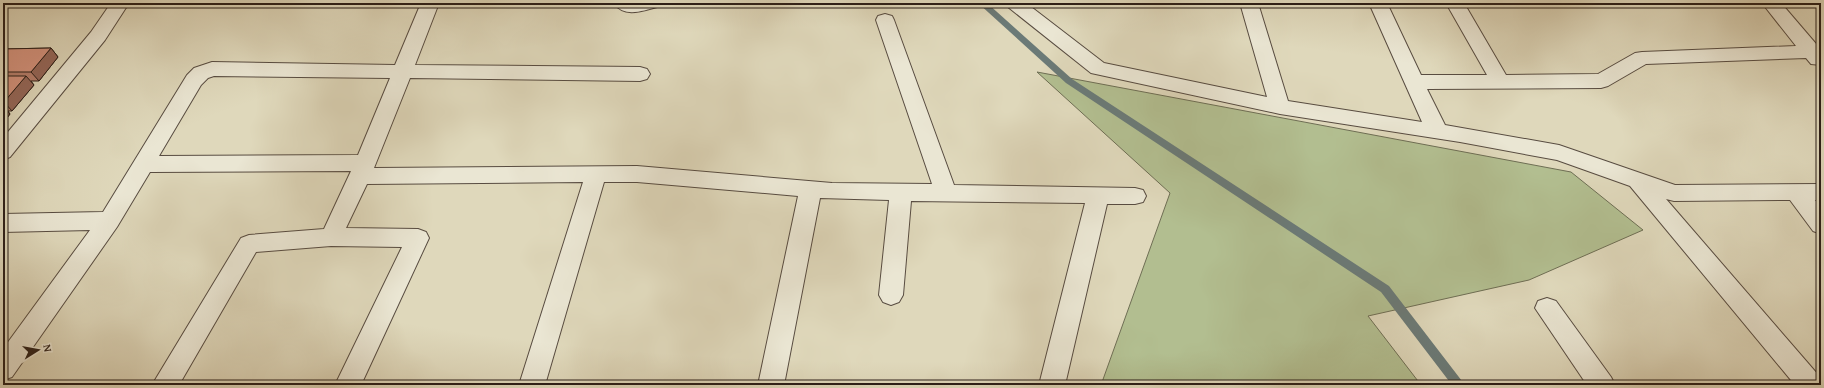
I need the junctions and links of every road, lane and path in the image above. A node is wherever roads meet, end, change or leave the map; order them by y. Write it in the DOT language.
graph roads {
  1 [pos="120,3"];
  2 [pos="430,3"];
  3 [pos="623,3"];
  4 [pos="651,3"];
  5 [pos="1014,3"];
  6 [pos="1249,3"];
  7 [pos="1378,3"];
  8 [pos="1455,3"];
  9 [pos="1771,3"];
  10 [pos="885,20"];
  11 [pos="1818,55"];
  12 [pos="402,72"];
  13 [pos="640,74"];
  14 [pos="1500,81"];
  15 [pos="1414,82"];
  16 [pos="1280,107"];
  17 [pos="1437,131"];
  18 [pos="3,152"];
  19 [pos="145,164"];
  20 [pos="362,169"];
  21 [pos="596,174"];
  22 [pos="1638,181"];
  23 [pos="811,189"];
  24 [pos="1821,192"];
  25 [pos="901,193"];
  26 [pos="1797,193"];
  27 [pos="946,194"];
  28 [pos="1098,196"];
  29 [pos="1135,196"];
  30 [pos="109,221"];
  31 [pos="3,223"];
  32 [pos="1821,225"];
  33 [pos="331,237"];
  34 [pos="891,295"];
  35 [pos="1547,308"];
  36 [pos="3,369"];
  37 [pos="165,385"];
  38 [pos="348,385"];
  39 [pos="532,385"];
  40 [pos="771,385"];
  41 [pos="1052,385"];
  42 [pos="1602,385"];
  43 [pos="1811,385"];
  1 -- 18 [label="street"];
  2 -- 12 [label="street"];
  3 -- 4 [label="street"];
  5 -- 16 [label="street"];
  6 -- 16 [label="street"];
  7 -- 15 [label="street"];
  8 -- 14 [label="street"];
  9 -- 11 [label="street"];
  10 -- 27 [label="street"];
  11 -- 14 [label="street"];
  12 -- 13 [label="street"];
  12 -- 19 [label="street"];
  12 -- 20 [label="street"];
  14 -- 15 [label="street"];
  15 -- 17 [label="street"];
  16 -- 17 [label="street"];
  17 -- 22 [label="street"];
  19 -- 20 [label="street"];
  19 -- 30 [label="street"];
  20 -- 21 [label="street"];
  20 -- 33 [label="street"];
  21 -- 23 [label="street"];
  21 -- 39 [label="street"];
  22 -- 26 [label="street"];
  22 -- 43 [label="street"];
  23 -- 25 [label="street"];
  23 -- 40 [label="street"];
  24 -- 26 [label="street"];
  25 -- 27 [label="street"];
  25 -- 34 [label="street"];
  26 -- 32 [label="street"];
  27 -- 28 [label="street"];
  28 -- 29 [label="street"];
  28 -- 41 [label="street"];
  30 -- 31 [label="street"];
  30 -- 36 [label="street"];
  33 -- 37 [label="street"];
  33 -- 38 [label="street"];
  35 -- 42 [label="street"];
}
